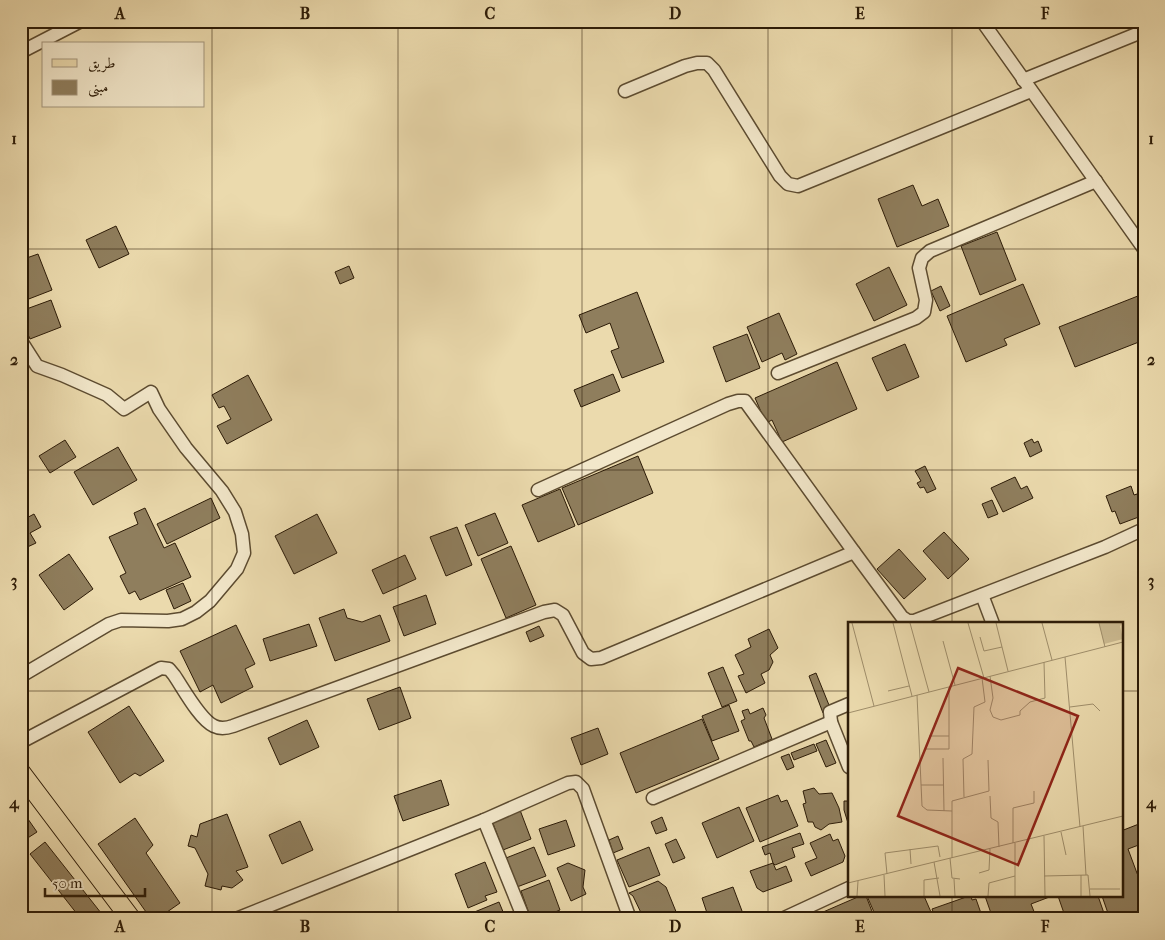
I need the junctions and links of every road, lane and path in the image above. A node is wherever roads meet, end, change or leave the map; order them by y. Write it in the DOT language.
graph roads {
  1 [pos="81,21"];
  2 [pos="982,21"];
  3 [pos="1144,31"];
  4 [pos="21,52"];
  5 [pos="1023,80"];
  6 [pos="625,91"];
  7 [pos="1030,91"];
  8 [pos="1096,181"];
  9 [pos="1139,233"];
  10 [pos="1144,249"];
  11 [pos="21,342"];
  12 [pos="778,374"];
  13 [pos="538,490"];
  14 [pos="1144,530"];
  15 [pos="854,552"];
  16 [pos="982,595"];
  17 [pos="992,622"];
  18 [pos="21,676"];
  19 [pos="848,704"];
  20 [pos="831,722"];
  21 [pos="21,742"];
  22 [pos="848,765"];
  23 [pos="21,773"];
  24 [pos="653,798"];
  25 [pos="484,820"];
  26 [pos="848,888"];
  27 [pos="124,916"];
  28 [pos="236,919"];
  29 [pos="524,919"];
  30 [pos="630,919"];
  31 [pos="782,919"];
  1 -- 4 [label="street"];
  2 -- 5 [label="street"];
  3 -- 5 [label="street"];
  5 -- 7 [label="street"];
  6 -- 7 [label="street"];
  7 -- 8 [label="street"];
  8 -- 9 [label="street"];
  8 -- 12 [label="street"];
  9 -- 10 [label="street"];
  11 -- 18 [label="street"];
  13 -- 15 [label="street"];
  14 -- 16 [label="street"];
  15 -- 16 [label="street"];
  15 -- 21 [label="street"];
  16 -- 17 [label="street"];
  19 -- 20 [label="street"];
  20 -- 22 [label="street"];
  20 -- 24 [label="street"];
  23 -- 27 [label="main road"];
  25 -- 28 [label="street"];
  25 -- 29 [label="street"];
  25 -- 30 [label="street"];
  26 -- 31 [label="street"];
}
